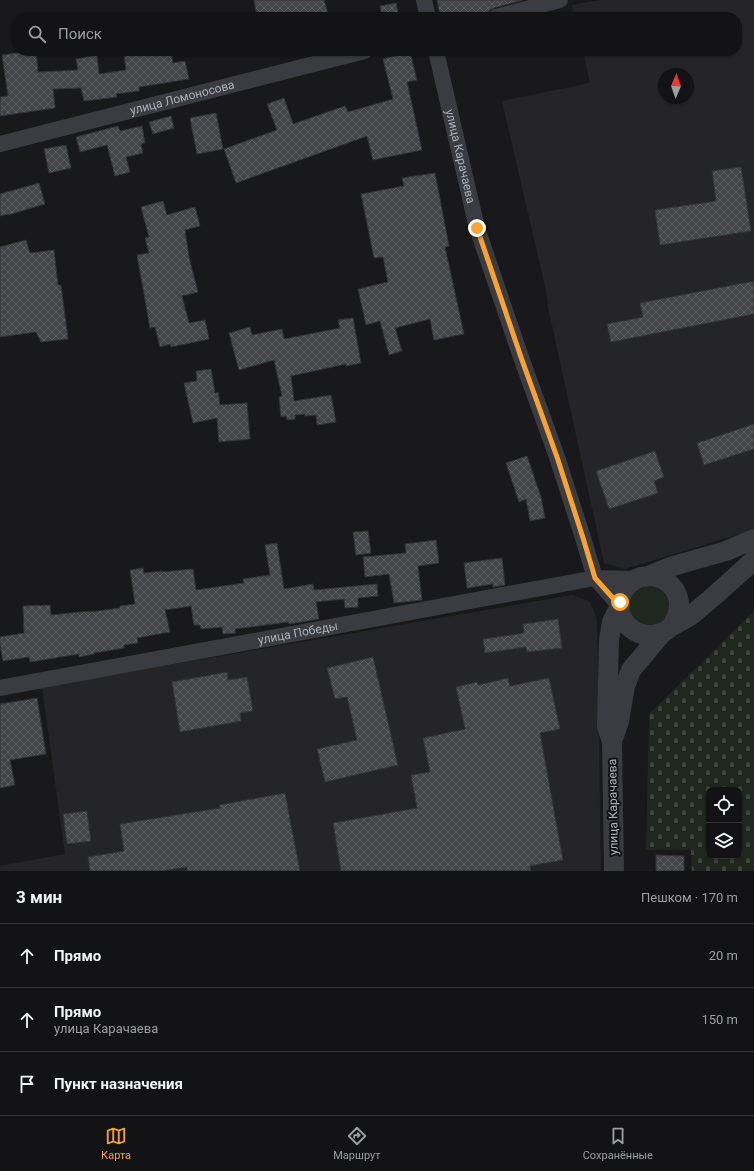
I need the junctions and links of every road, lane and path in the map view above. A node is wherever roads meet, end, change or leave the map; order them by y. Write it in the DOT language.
graph roads {
  1 [pos="424,0"];
  2 [pos="560,0"];
  3 [pos="427,12"];
  4 [pos="515,12"];
  5 [pos="345,56"];
  6 [pos="437,56"];
  7 [pos="0,144"];
  8 [pos="754,539"];
  9 [pos="754,560"];
  10 [pos="595,578"];
  11 [pos="642,578"];
  12 [pos="620,606"];
  13 [pos="667,630"];
  14 [pos="0,688"];
  15 [pos="612,742"];
  16 [pos="614,871"];
  1 -- 3 [label="street"];
  2 -- 4 [label="street"];
  5 -- 7 [label="street, улица Ломоносова"];
  6 -- 10 [label="street, улица Карачаева"];
  8 -- 11 [label="street"];
  9 -- 13 [label="street"];
  10 -- 11 [label="street, улица Победы"];
  10 -- 12 [label="street"];
  10 -- 14 [label="street, улица Победы"];
  11 -- 12 [label="street"];
  11 -- 13 [label="street"];
  12 -- 13 [label="street"];
  12 -- 15 [label="street"];
  13 -- 15 [label="street"];
  15 -- 16 [label="street, улица Карачаева"];
}
